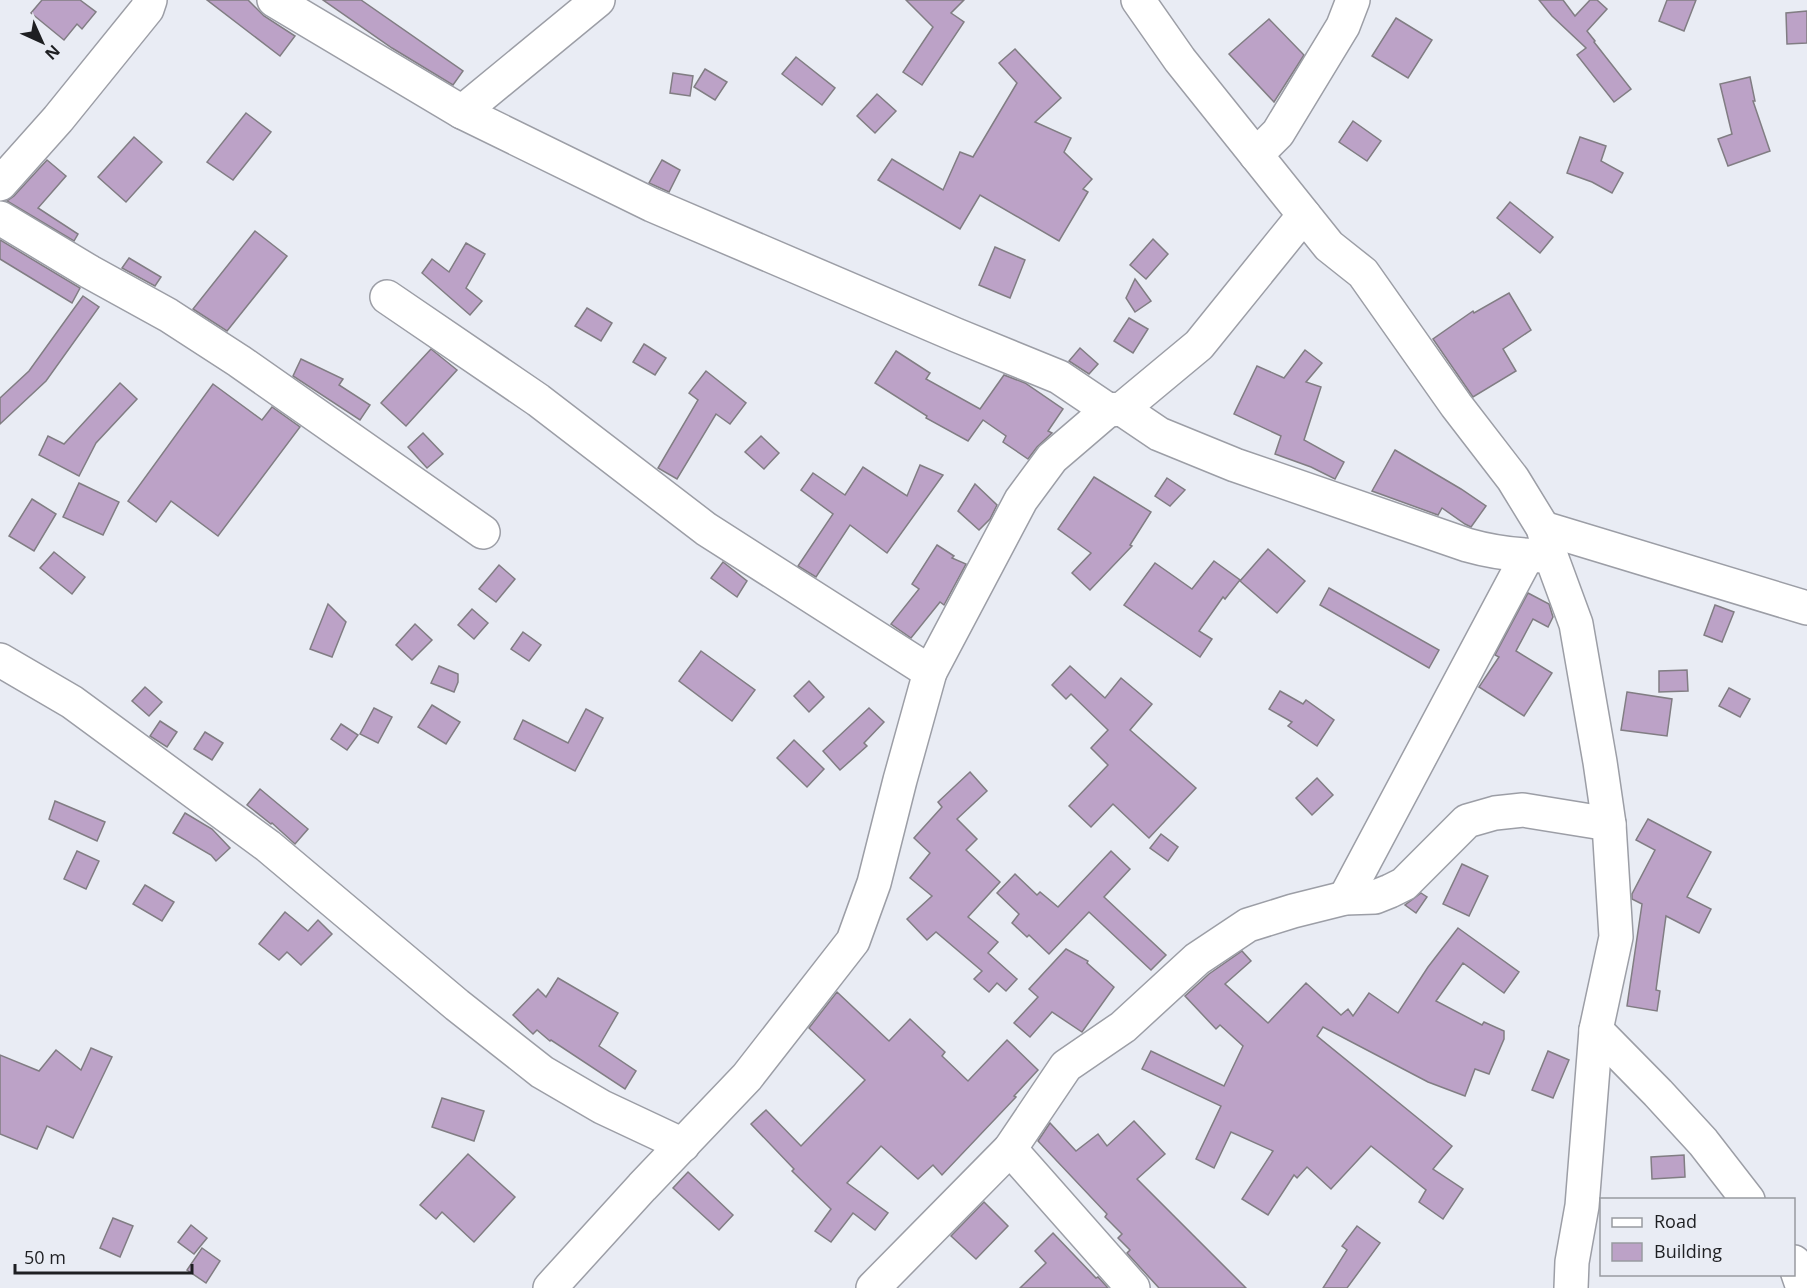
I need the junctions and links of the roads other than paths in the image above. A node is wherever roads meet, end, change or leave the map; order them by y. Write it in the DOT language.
graph roads {
  1 [pos="150,0"];
  2 [pos="274,0"];
  3 [pos="598,0"];
  4 [pos="1138,0"];
  5 [pos="1353,0"];
  6 [pos="462,112"];
  7 [pos="1256,155"];
  8 [pos="0,184"];
  9 [pos="1304,215"];
  10 [pos="0,218"];
  11 [pos="387,297"];
  12 [pos="1115,410"];
  13 [pos="483,532"];
  14 [pos="1540,547"];
  15 [pos="1807,608"];
  16 [pos="0,660"];
  17 [pos="930,672"];
  18 [pos="1609,824"];
  19 [pos="1345,897"];
  20 [pos="1596,1030"];
  21 [pos="682,1145"];
  22 [pos="1010,1149"];
  23 [pos="1746,1198"];
  24 [pos="1795,1265"];
  25 [pos="550,1288"];
  26 [pos="873,1288"];
  27 [pos="1133,1288"];
  28 [pos="1571,1288"];
  29 [pos="1803,1288"];
  1 -- 8 [label="street"];
  2 -- 6 [label="street"];
  3 -- 6 [label="street"];
  4 -- 7 [label="street"];
  5 -- 7 [label="street"];
  6 -- 12 [label="street"];
  7 -- 9 [label="street"];
  9 -- 12 [label="street"];
  9 -- 14 [label="street"];
  10 -- 13 [label="street"];
  11 -- 17 [label="street"];
  12 -- 14 [label="street"];
  12 -- 17 [label="street"];
  14 -- 15 [label="street"];
  14 -- 18 [label="street"];
  14 -- 19 [label="street"];
  16 -- 21 [label="street"];
  17 -- 21 [label="street"];
  18 -- 19 [label="street"];
  18 -- 20 [label="street"];
  19 -- 22 [label="street"];
  20 -- 23 [label="street"];
  20 -- 28 [label="street"];
  21 -- 25 [label="street"];
  22 -- 26 [label="street"];
  22 -- 27 [label="street"];
  24 -- 29 [label="street"];
}
